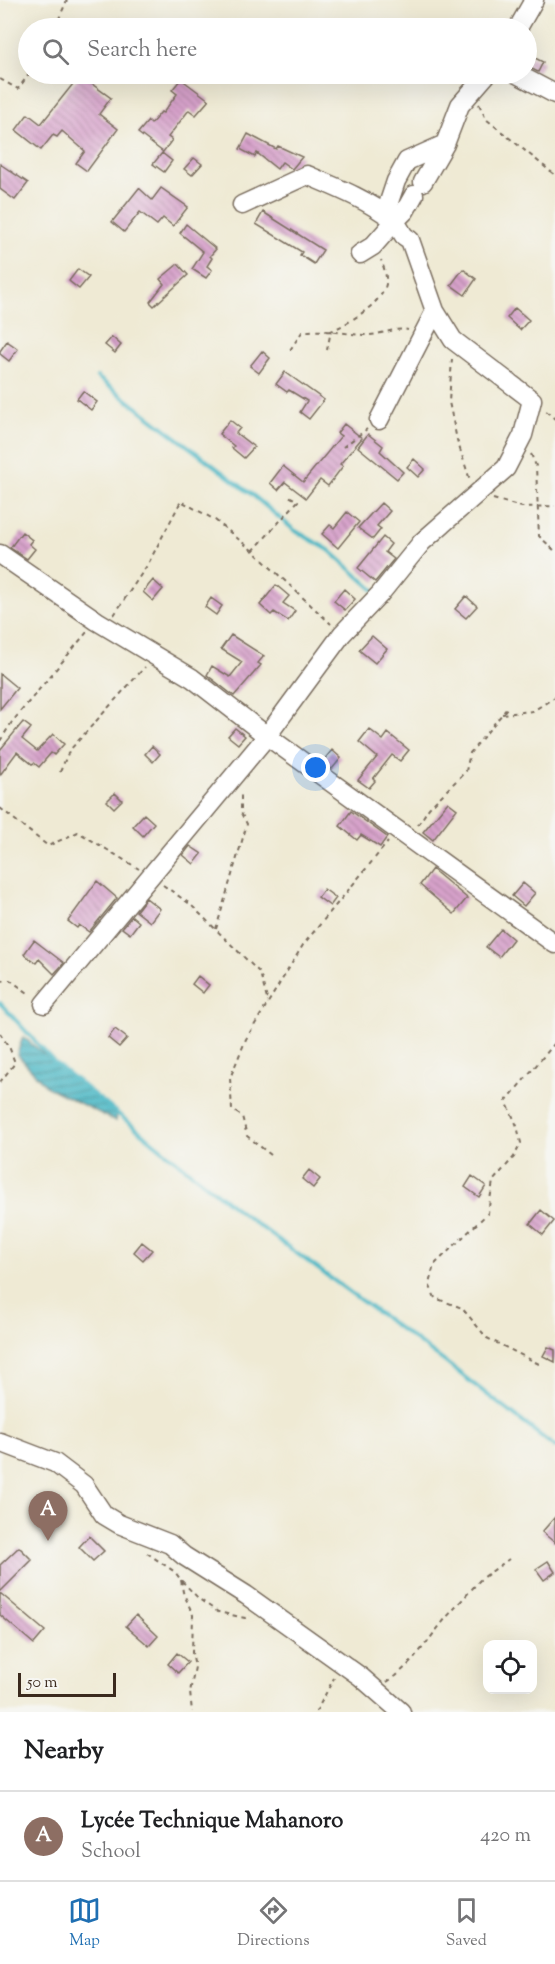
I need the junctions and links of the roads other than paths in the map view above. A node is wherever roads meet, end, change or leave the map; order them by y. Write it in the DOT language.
graph roads {
  1 [pos="534,0"];
  2 [pos="524,18"];
  3 [pos="478,84"];
  4 [pos="536,84"];
  5 [pos="555,94"];
  6 [pos="445,144"];
  7 [pos="242,205"];
  8 [pos="392,219"];
  9 [pos="360,254"];
  10 [pos="435,311"];
  11 [pos="379,420"];
  12 [pos="0,554"];
  13 [pos="267,736"];
  14 [pos="555,944"];
  15 [pos="44,1004"];
  16 [pos="0,1442"];
  17 [pos="401,1712"];
  1 -- 2 [label="street"];
  3 -- 6 [label="street"];
  4 -- 5 [label="street"];
  6 -- 8 [label="street"];
  6 -- 8 [label="street"];
  7 -- 8 [label="street"];
  8 -- 9 [label="street"];
  8 -- 10 [label="street"];
  10 -- 11 [label="street"];
  10 -- 13 [label="street"];
  12 -- 13 [label="street"];
  13 -- 14 [label="street"];
  13 -- 15 [label="street"];
  16 -- 17 [label="street"];
}
